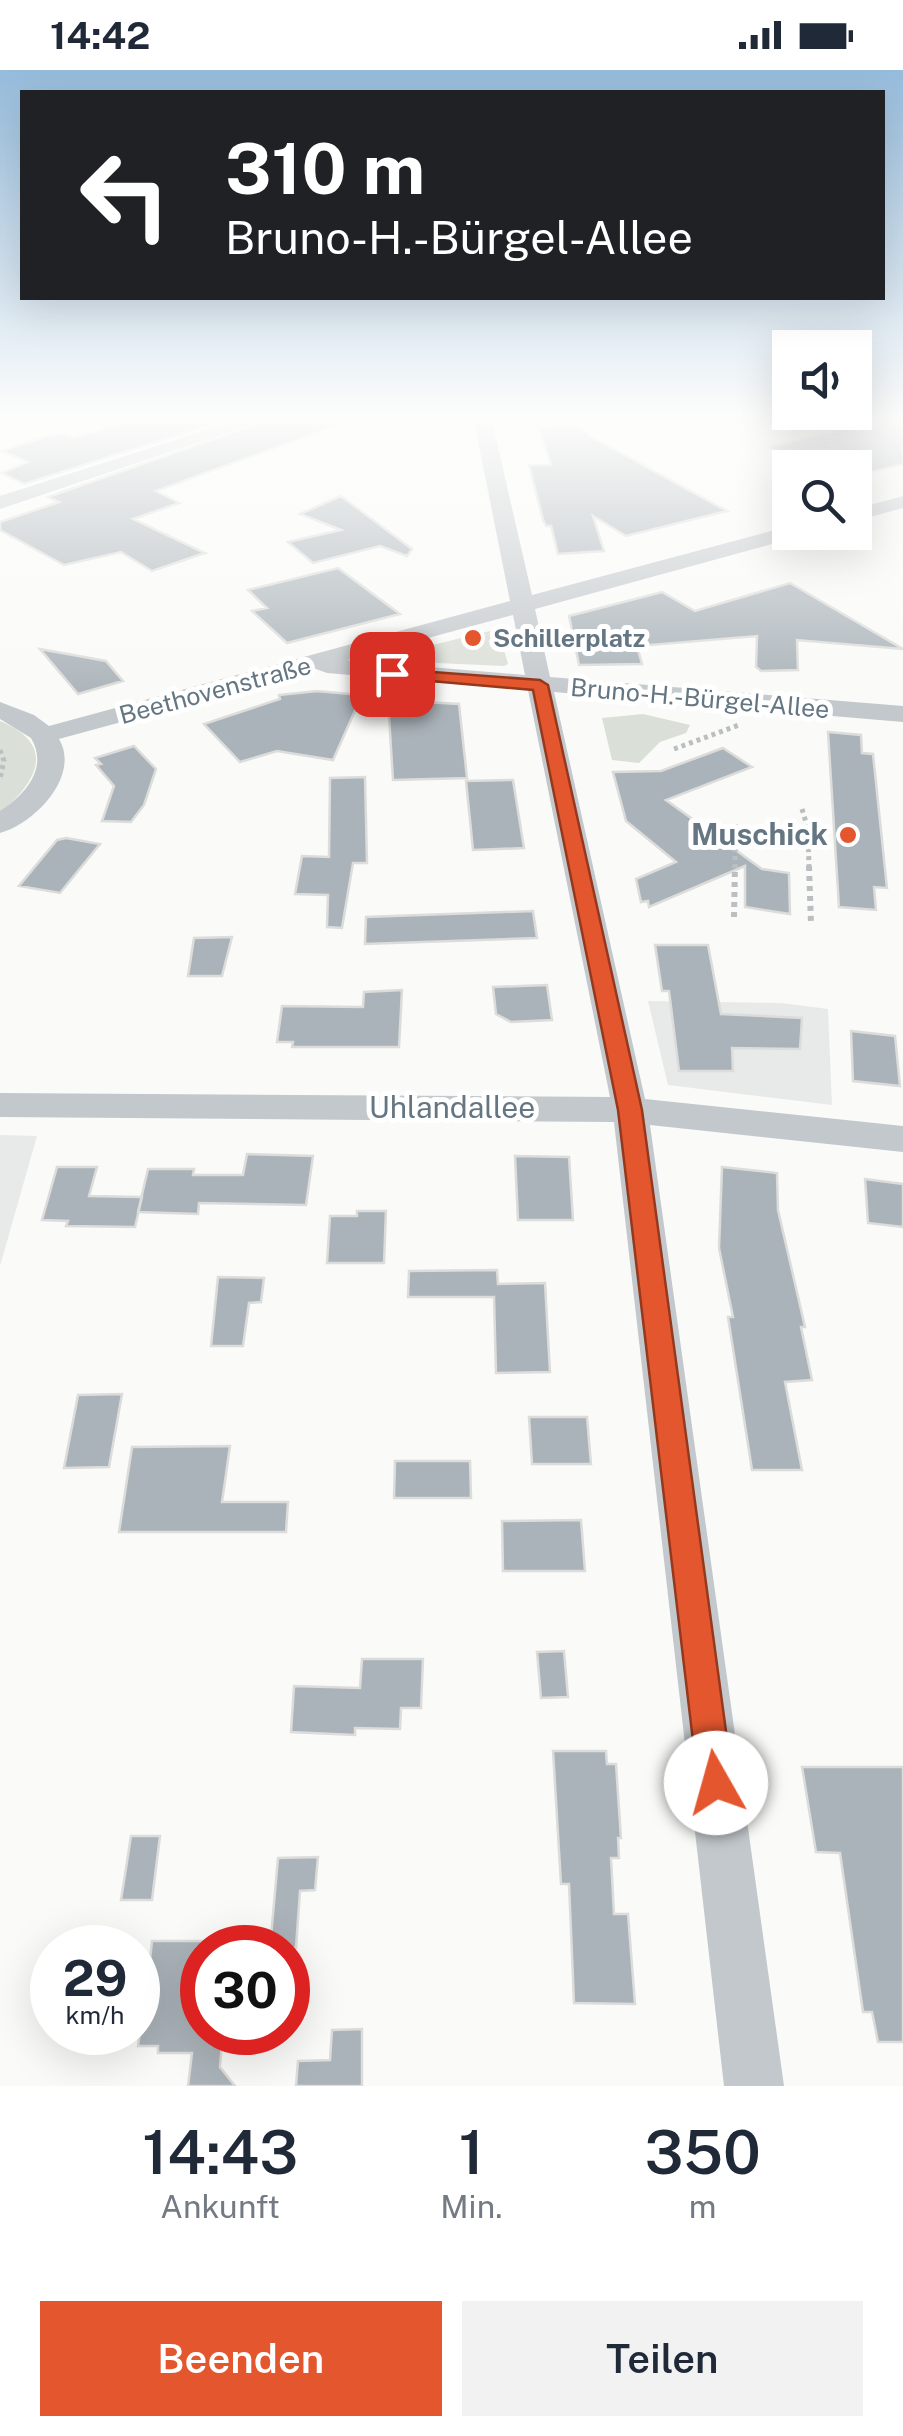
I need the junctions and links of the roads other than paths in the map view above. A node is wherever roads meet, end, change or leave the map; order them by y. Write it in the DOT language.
graph roads {
  1 [pos="504,515"];
  2 [pos="772,537"];
  3 [pos="524,604"];
  4 [pos="321,662"];
  5 [pos="540,685"];
  6 [pos="0,710"];
  7 [pos="903,714"];
  8 [pos="45,736"];
  9 [pos="0,824"];
  10 [pos="0,1105"];
  11 [pos="630,1110"];
  12 [pos="903,1138"];
  13 [pos="754,2086"];
  1 -- 3 [label="street"];
  2 -- 3 [label="street, Beethovenstraße"];
  3 -- 4 [label="street, Beethovenstraße"];
  3 -- 5 [label="street"];
  4 -- 5 [label="street, Bruno-H.-Bürgel-Allee"];
  4 -- 8 [label="street, Beethovenstraße"];
  5 -- 7 [label="street, Bruno-H.-Bürgel-Allee"];
  5 -- 11 [label="street"];
  6 -- 8 [label="street"];
  8 -- 9 [label="street"];
  10 -- 11 [label="street, Uhlandallee"];
  11 -- 12 [label="street, Uhlandallee"];
  11 -- 13 [label="street"];
}
